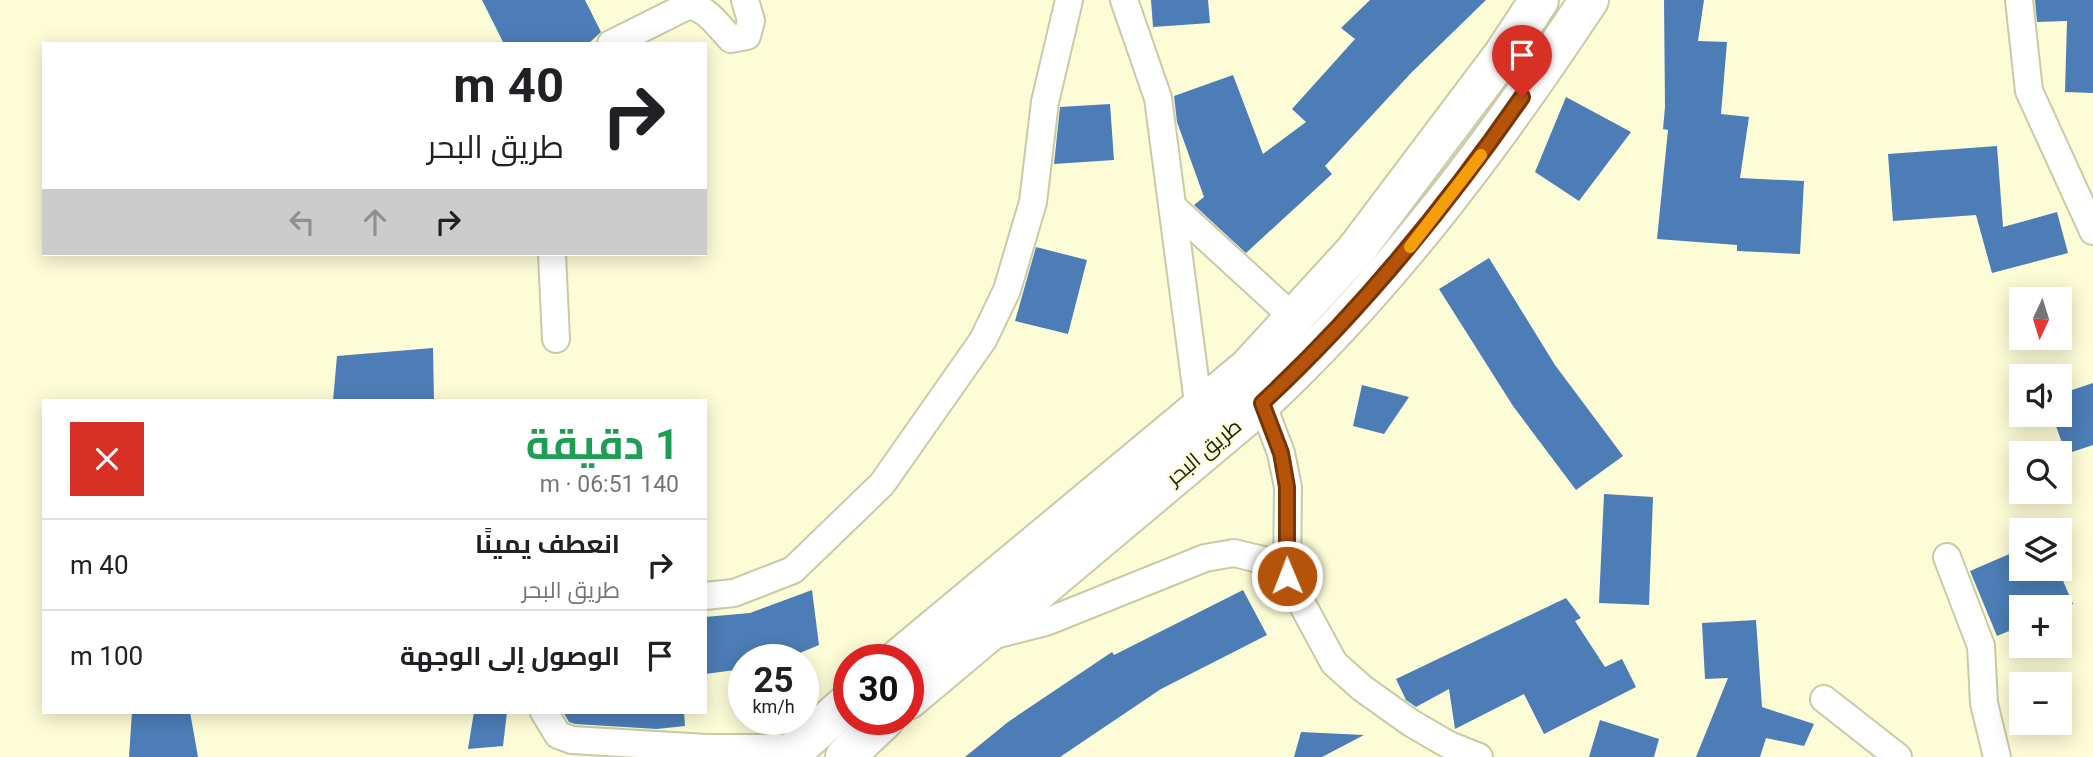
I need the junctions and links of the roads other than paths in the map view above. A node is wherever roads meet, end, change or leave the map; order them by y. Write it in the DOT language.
graph roads {
  1 [pos="745,0"];
  2 [pos="1069,0"];
  3 [pos="1124,0"];
  4 [pos="1539,0"];
  5 [pos="1589,0"];
  6 [pos="2019,0"];
  7 [pos="615,42"];
  8 [pos="1173,207"];
  9 [pos="2093,231"];
  10 [pos="552,256"];
  11 [pos="1294,318"];
  12 [pos="556,338"];
  13 [pos="1262,403"];
  14 [pos="1199,410"];
  15 [pos="1947,557"];
  16 [pos="1287,576"];
  17 [pos="707,596"];
  18 [pos="983,638"];
  19 [pos="916,644"];
  20 [pos="924,687"];
  21 [pos="1825,699"];
  22 [pos="545,714"];
  23 [pos="833,716"];
  24 [pos="868,735"];
  25 [pos="792,753"];
  26 [pos="845,757"];
  27 [pos="1479,757"];
  28 [pos="1898,757"];
  29 [pos="1997,757"];
  1 -- 7 [label="street"];
  2 -- 17 [label="street"];
  3 -- 8 [label="street"];
  4 -- 11 [label="highway, طريق البحر"];
  5 -- 13 [label="highway, طريق البحر"];
  6 -- 9 [label="street"];
  8 -- 11 [label="street"];
  8 -- 14 [label="street"];
  10 -- 12 [label="street"];
  11 -- 14 [label="highway, طريق البحر"];
  13 -- 16 [label="street"];
  13 -- 18 [label="highway, طريق البحر"];
  14 -- 19 [label="highway, طريق البحر"];
  15 -- 29 [label="street"];
  16 -- 18 [label="street"];
  16 -- 27 [label="street"];
  18 -- 20 [label="highway, طريق البحر"];
  21 -- 28 [label="street"];
  22 -- 25 [label="street"];
  23 -- 25 [label="highway"];
  24 -- 26 [label="highway"];
}
